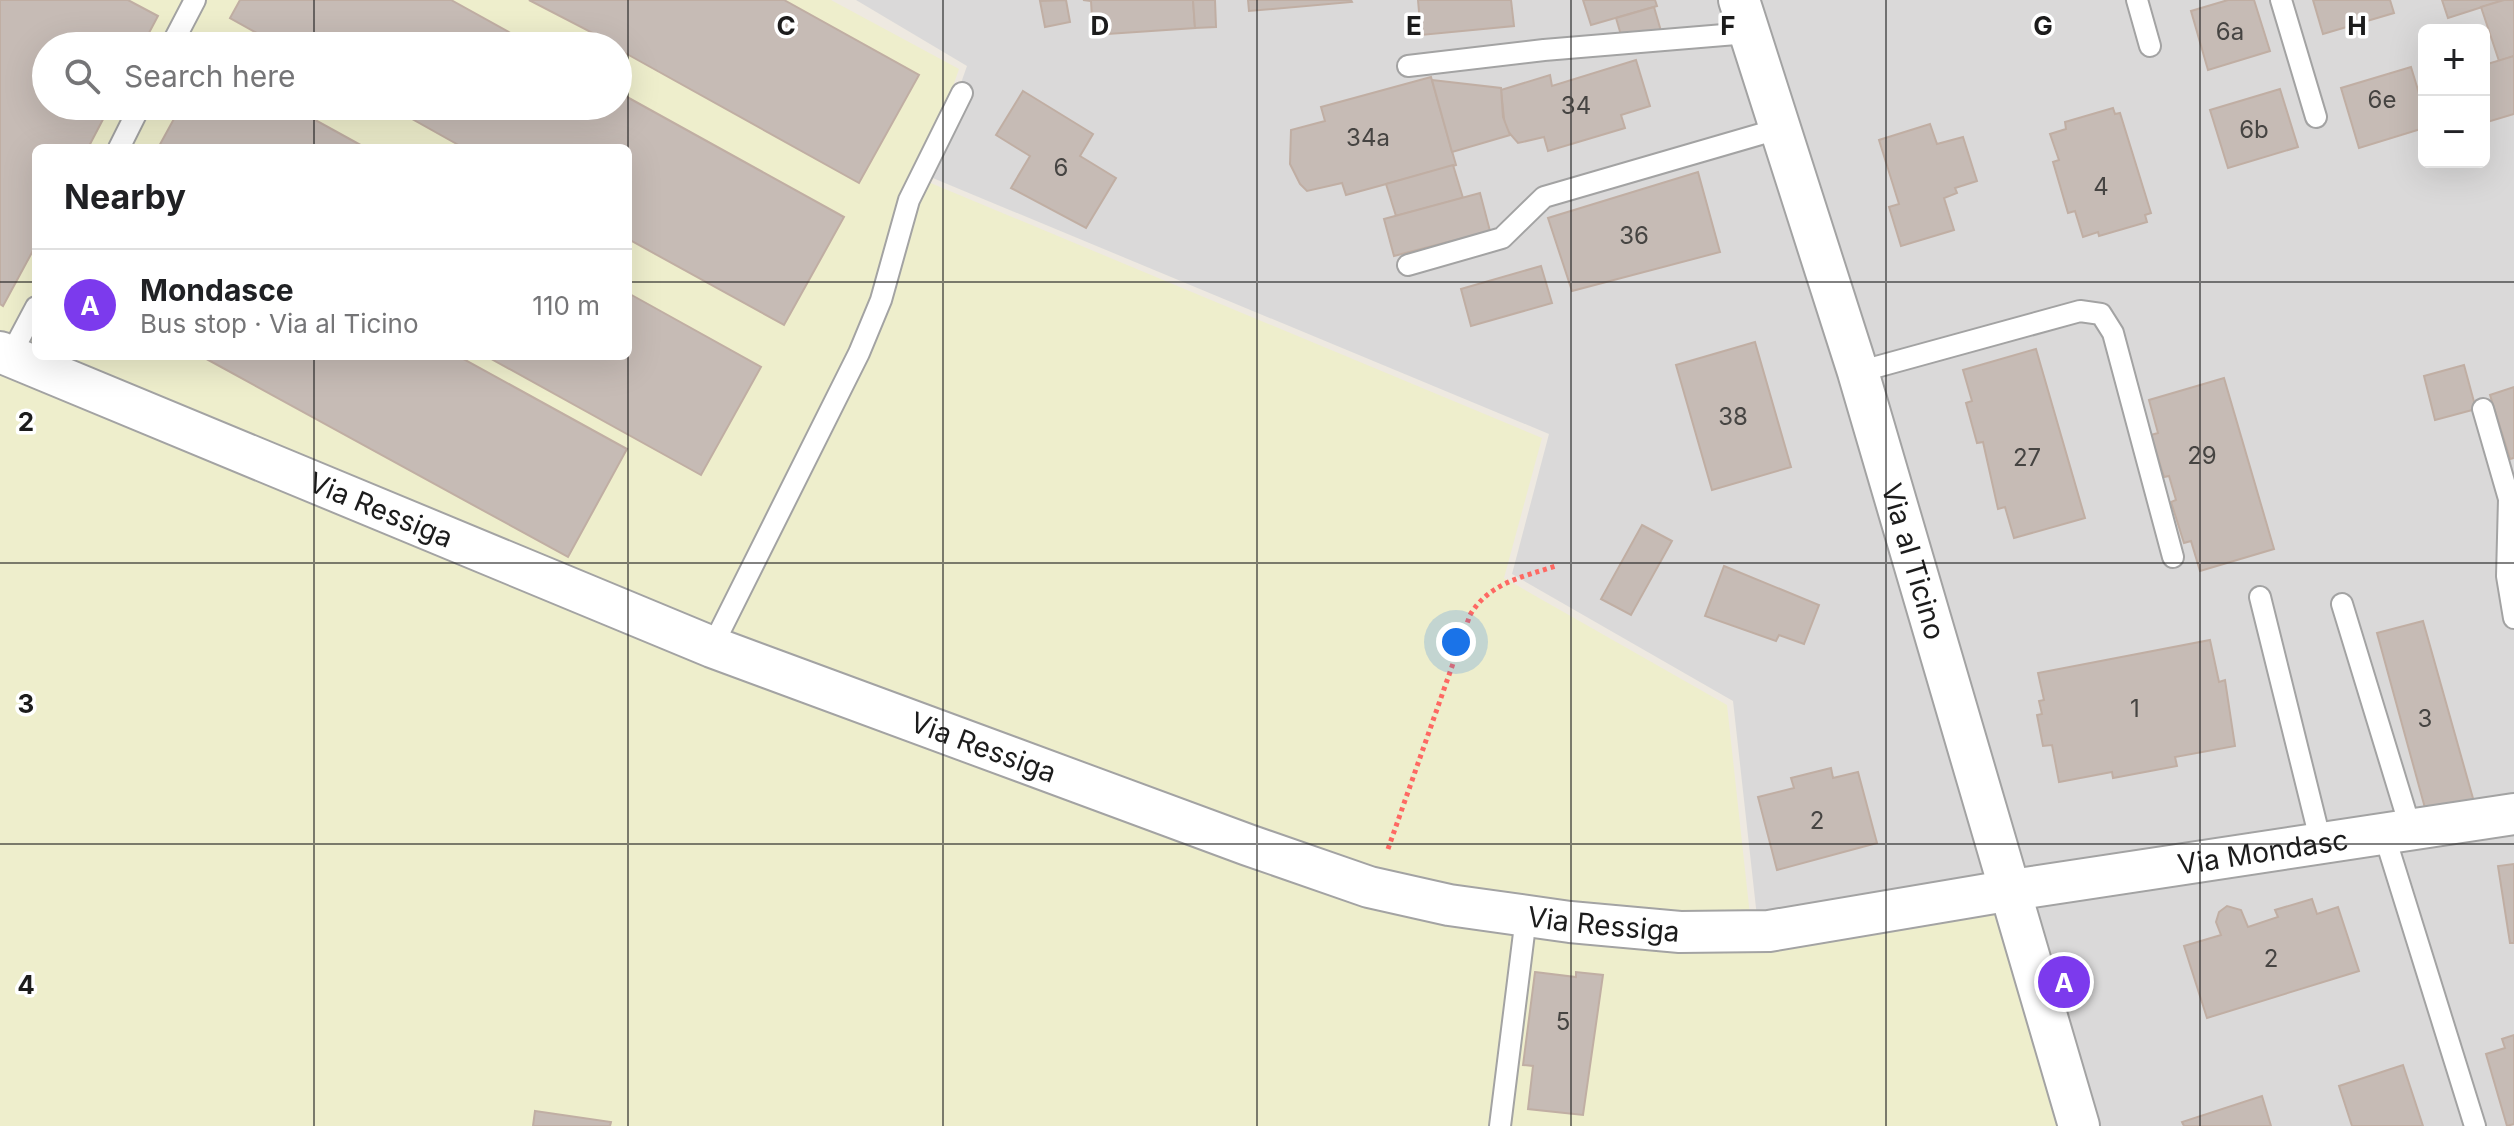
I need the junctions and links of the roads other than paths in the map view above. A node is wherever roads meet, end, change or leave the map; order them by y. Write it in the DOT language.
graph roads {
  1 [pos="195,0"];
  2 [pos="2137,0"];
  3 [pos="2281,0"];
  4 [pos="1743,17"];
  5 [pos="178,32"];
  6 [pos="2150,46"];
  7 [pos="1408,66"];
  8 [pos="962,93"];
  9 [pos="2316,117"];
  10 [pos="133,120"];
  11 [pos="1778,129"];
  12 [pos="121,144"];
  13 [pos="1408,265"];
  14 [pos="32,313"];
  15 [pos="5,354"];
  16 [pos="1858,372"];
  17 [pos="2483,409"];
  18 [pos="2173,557"];
  19 [pos="2260,597"];
  20 [pos="2342,604"];
  21 [pos="2514,618"];
  22 [pos="712,647"];
  23 [pos="2514,814"];
  24 [pos="2397,832"];
  25 [pos="2321,843"];
  26 [pos="2012,890"];
  27 [pos="1526,917"];
  28 [pos="1500,1126"];
  29 [pos="2079,1126"];
  30 [pos="2475,1126"];
  1 -- 5 [label="lane"];
  2 -- 6 [label="lane"];
  3 -- 9 [label="lane"];
  4 -- 7 [label="lane"];
  4 -- 11 [label="street, Via al Ticino"];
  8 -- 22 [label="lane"];
  10 -- 12 [label="lane"];
  11 -- 13 [label="lane"];
  11 -- 16 [label="street, Via al Ticino"];
  14 -- 15 [label="lane"];
  15 -- 22 [label="street, Via Ressiga"];
  16 -- 18 [label="lane"];
  16 -- 26 [label="street, Via al Ticino"];
  17 -- 21 [label="lane"];
  19 -- 25 [label="lane"];
  20 -- 24 [label="lane"];
  22 -- 27 [label="street, Via Ressiga"];
  23 -- 24 [label="street, Via Mondasc"];
  24 -- 25 [label="street, Via Mondasc"];
  24 -- 30 [label="lane"];
  25 -- 26 [label="street, Via Mondasc"];
  26 -- 27 [label="street, Via Ressiga"];
  26 -- 29 [label="street, Via al Ticino"];
  27 -- 28 [label="lane"];
}
